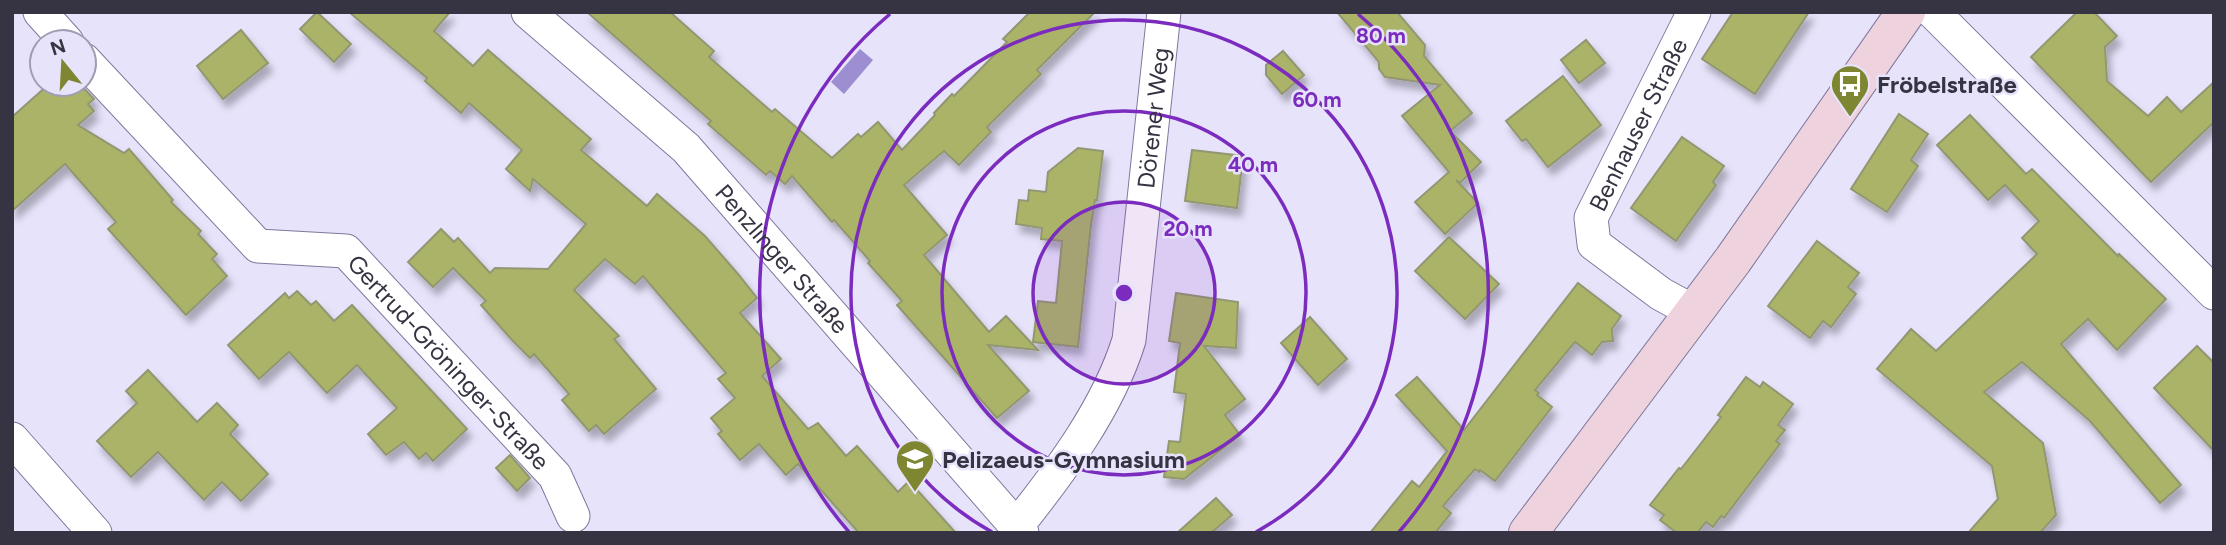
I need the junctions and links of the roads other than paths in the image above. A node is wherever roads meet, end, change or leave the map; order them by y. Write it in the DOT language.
graph roads {
  1 [pos="40,12"];
  2 [pos="528,12"];
  3 [pos="1164,12"];
  4 [pos="1694,12"];
  5 [pos="1906,12"];
  6 [pos="1933,12"];
  7 [pos="54,28"];
  8 [pos="98,76"];
  9 [pos="2214,293"];
  10 [pos="1694,312"];
  11 [pos="12,439"];
  12 [pos="573,516"];
  13 [pos="1019,530"];
  14 [pos="95,533"];
  15 [pos="1528,533"];
  1 -- 7 [label="street"];
  2 -- 13 [label="street, Penzlinger Straße"];
  3 -- 13 [label="street, Dörener Weg"];
  4 -- 10 [label="street, Benhauser Straße"];
  5 -- 10 [label="main road"];
  6 -- 9 [label="street"];
  8 -- 12 [label="street, Gertrud-Gröninger-Straße"];
  10 -- 15 [label="main road"];
  11 -- 14 [label="street"];
}
